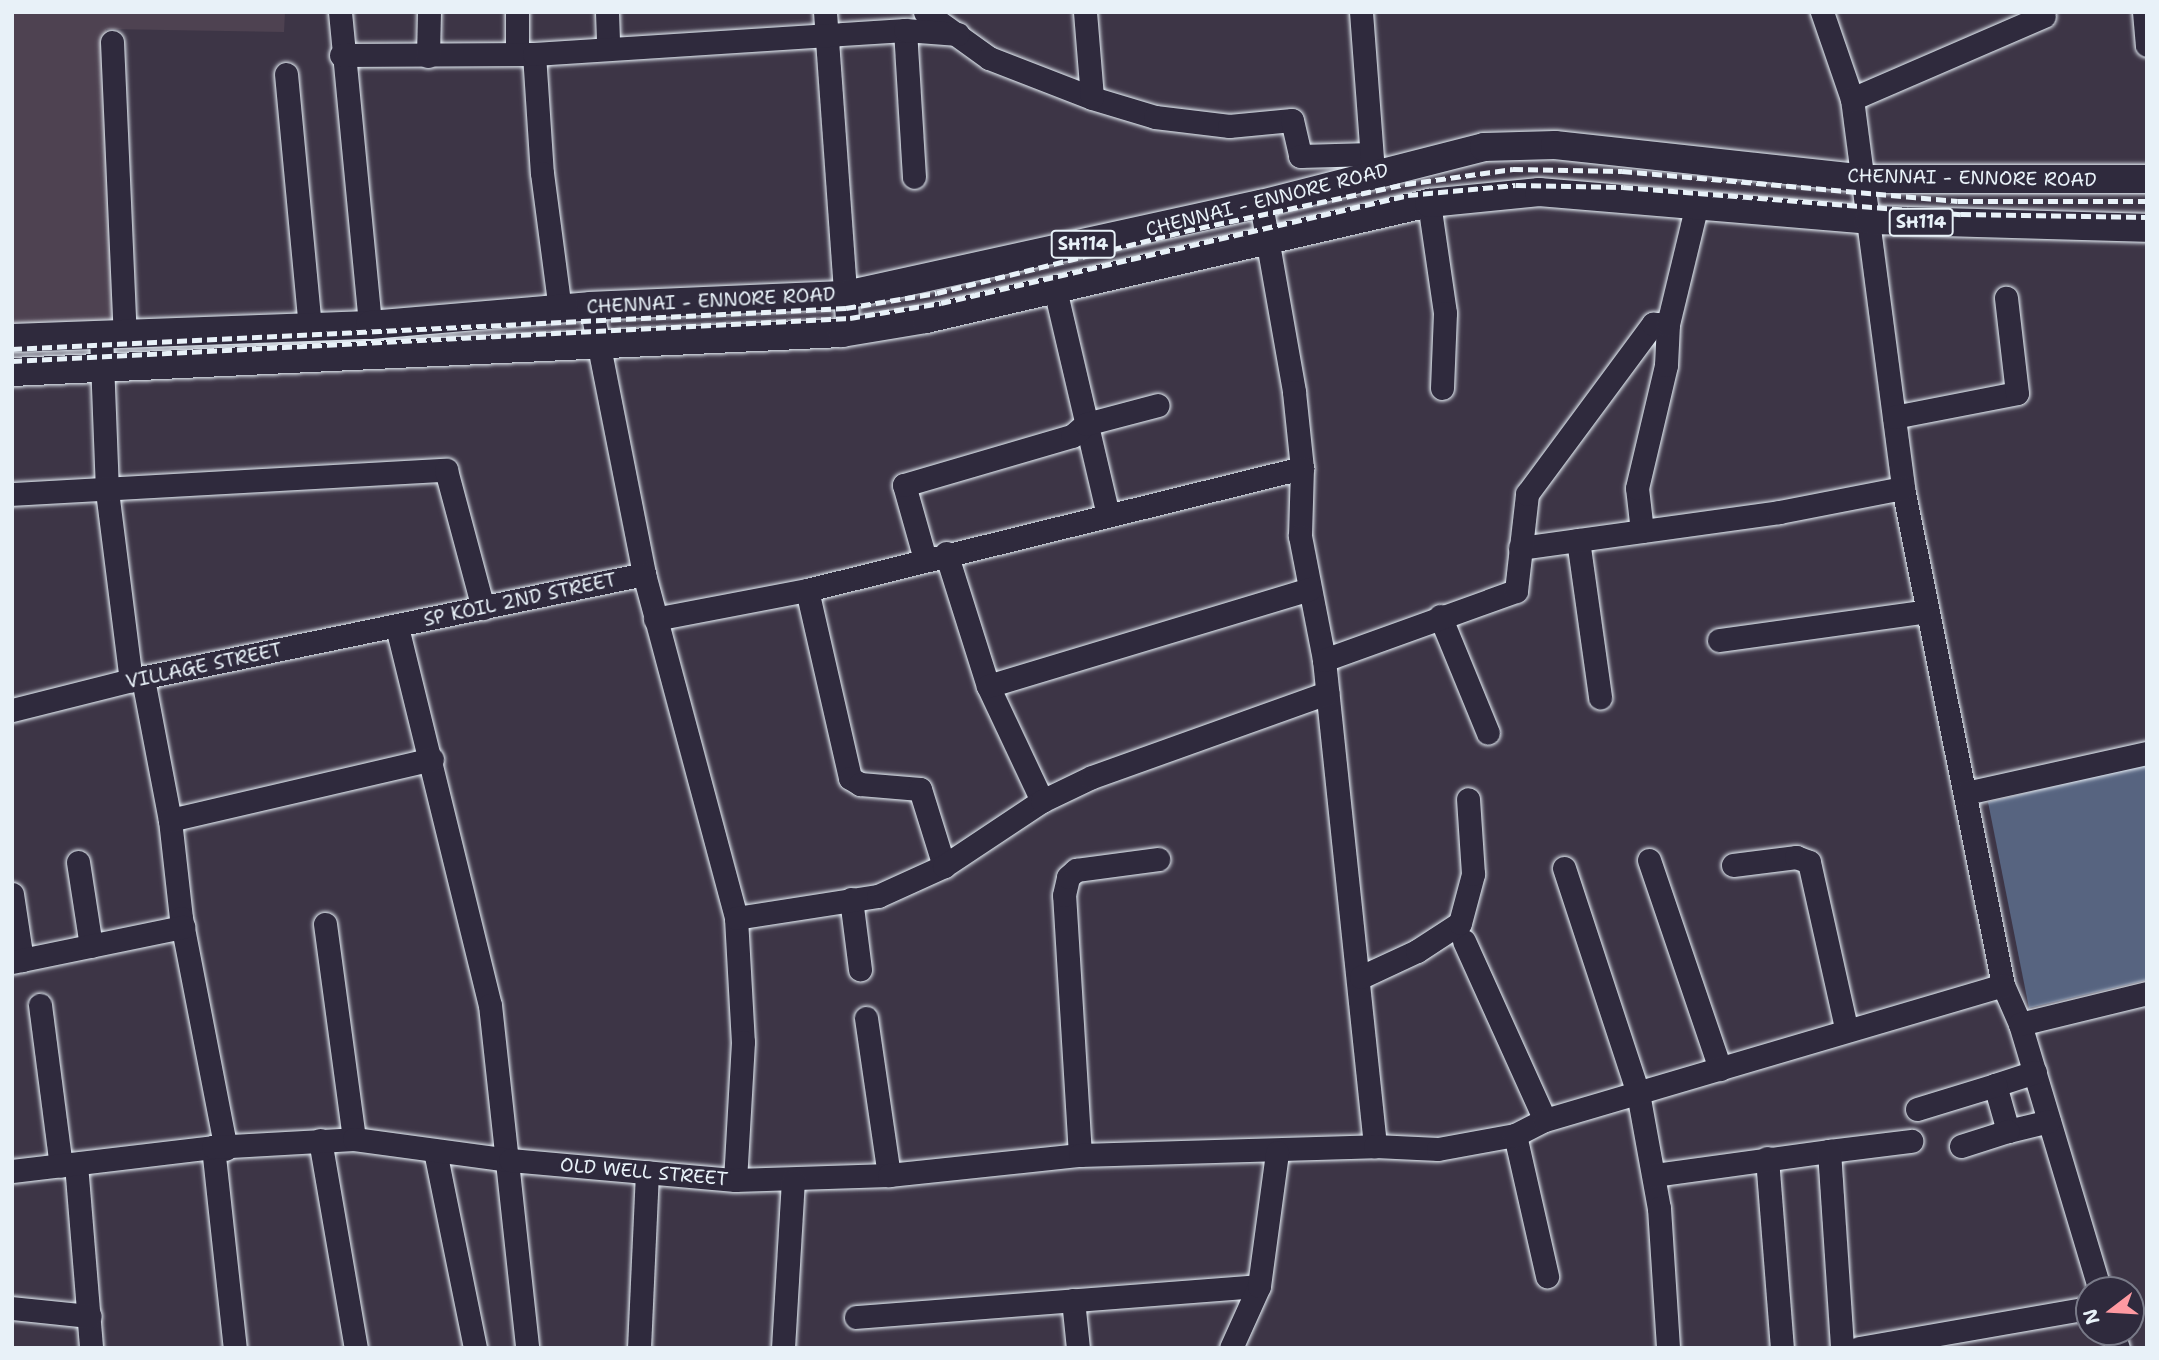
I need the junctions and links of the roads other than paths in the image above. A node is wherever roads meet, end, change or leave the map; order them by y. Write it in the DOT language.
graph roads {
  1 [pos="340,12"];
  2 [pos="429,12"];
  3 [pos="517,12"];
  4 [pos="607,12"];
  5 [pos="925,12"];
  6 [pos="1085,12"];
  7 [pos="1362,12"];
  8 [pos="1822,12"];
  9 [pos="2144,12"];
  10 [pos="2046,13"];
  11 [pos="825,24"];
  12 [pos="905,30"];
  13 [pos="958,34"];
  14 [pos="113,41"];
  15 [pos="2147,45"];
  16 [pos="608,48"];
  17 [pos="526,54"];
  18 [pos="341,55"];
  19 [pos="428,56"];
  20 [pos="286,74"];
  21 [pos="1092,98"];
  22 [pos="1852,99"];
  23 [pos="1372,164"];
  24 [pos="914,177"];
  25 [pos="1866,179"];
  26 [pos="2147,179"];
  27 [pos="1429,203"];
  28 [pos="1261,204"];
  29 [pos="1697,204"];
  30 [pos="1869,220"];
  31 [pos="2147,228"];
  32 [pos="1266,241"];
  33 [pos="1055,289"];
  34 [pos="846,295"];
  35 [pos="2006,298"];
  36 [pos="591,306"];
  37 [pos="560,309"];
  38 [pos="1668,324"];
  39 [pos="370,325"];
  40 [pos="310,327"];
  41 [pos="848,332"];
  42 [pos="113,335"];
  43 [pos="12,338"];
  44 [pos="598,347"];
  45 [pos="100,368"];
  46 [pos="12,372"];
  47 [pos="1442,388"];
  48 [pos="1158,405"];
  49 [pos="1894,416"];
  50 [pos="1086,424"];
  51 [pos="1302,468"];
  52 [pos="1903,488"];
  53 [pos="107,491"];
  54 [pos="12,494"];
  55 [pos="1108,514"];
  56 [pos="1642,531"];
  57 [pos="1578,540"];
  58 [pos="1520,548"];
  59 [pos="936,556"];
  60 [pos="644,574"];
  61 [pos="1310,589"];
  62 [pos="807,590"];
  63 [pos="483,608"];
  64 [pos="1927,611"];
  65 [pos="1440,616"];
  66 [pos="654,619"];
  67 [pos="397,627"];
  68 [pos="1719,640"];
  69 [pos="1324,660"];
  70 [pos="137,679"];
  71 [pos="988,686"];
  72 [pos="1327,693"];
  73 [pos="1600,697"];
  74 [pos="12,710"];
  75 [pos="1488,733"];
  76 [pos="2147,753"];
  77 [pos="432,759"];
  78 [pos="1966,793"];
  79 [pos="1468,799"];
  80 [pos="1042,801"];
  81 [pos="170,820"];
  82 [pos="1158,859"];
  83 [pos="1649,860"];
  84 [pos="78,862"];
  85 [pos="1732,865"];
  86 [pos="944,866"];
  87 [pos="1564,868"];
  88 [pos="12,894"];
  89 [pos="852,900"];
  90 [pos="736,918"];
  91 [pos="325,924"];
  92 [pos="183,927"];
  93 [pos="1464,941"];
  94 [pos="91,946"];
  95 [pos="17,961"];
  96 [pos="860,969"];
  97 [pos="1361,977"];
  98 [pos="2003,985"];
  99 [pos="2147,993"];
  100 [pos="40,1005"];
  101 [pos="866,1018"];
  102 [pos="2020,1024"];
  103 [pos="1846,1028"];
  104 [pos="1720,1069"];
  105 [pos="2035,1072"];
  106 [pos="1994,1085"];
  107 [pos="1638,1093"];
  108 [pos="1917,1109"];
  109 [pos="1545,1120"];
  110 [pos="2049,1121"];
  111 [pos="2008,1131"];
  112 [pos="1515,1135"];
  113 [pos="354,1139"];
  114 [pos="320,1140"];
  115 [pos="1911,1141"];
  116 [pos="1375,1146"];
  117 [pos="1961,1146"];
  118 [pos="220,1148"];
  119 [pos="435,1151"];
  120 [pos="1829,1151"];
  121 [pos="1277,1152"];
  122 [pos="1080,1155"];
  123 [pos="1767,1158"];
  124 [pos="510,1160"];
  125 [pos="69,1165"];
  126 [pos="12,1171"];
  127 [pos="647,1171"];
  128 [pos="889,1175"];
  129 [pos="1654,1175"];
  130 [pos="735,1181"];
  131 [pos="793,1181"];
  132 [pos="1546,1276"];
  133 [pos="2096,1276"];
  134 [pos="1259,1286"];
  135 [pos="1073,1300"];
  136 [pos="12,1308"];
  137 [pos="2075,1312"];
  138 [pos="90,1316"];
  139 [pos="856,1317"];
  140 [pos="1980,1339"];
  141 [pos="91,1348"];
  142 [pos="235,1348"];
  143 [pos="356,1348"];
  144 [pos="475,1348"];
  145 [pos="527,1348"];
  146 [pos="639,1348"];
  147 [pos="783,1348"];
  148 [pos="1078,1348"];
  149 [pos="1231,1348"];
  150 [pos="1668,1348"];
  151 [pos="1782,1348"];
  152 [pos="1842,1348"];
  153 [pos="1859,1348"];
  1 -- 18 [label="street"];
  2 -- 19 [label="street"];
  3 -- 17 [label="street"];
  4 -- 16 [label="street"];
  5 -- 13 [label="street"];
  6 -- 21 [label="street"];
  7 -- 23 [label="street"];
  8 -- 22 [label="street"];
  9 -- 15 [label="street"];
  10 -- 22 [label="street"];
  11 -- 12 [label="street"];
  11 -- 16 [label="street"];
  11 -- 34 [label="street"];
  12 -- 13 [label="street"];
  12 -- 24 [label="street"];
  13 -- 21 [label="street"];
  14 -- 42 [label="street"];
  16 -- 17 [label="street"];
  17 -- 19 [label="street"];
  17 -- 37 [label="street"];
  18 -- 19 [label="street"];
  18 -- 39 [label="street"];
  20 -- 40 [label="street"];
  21 -- 23 [label="street"];
  22 -- 25 [label="street"];
  23 -- 25 [label="main road, CHENNAI - ENNORE ROAD / SH114"];
  23 -- 28 [label="main road, CHENNAI - ENNORE ROAD / SH114"];
  25 -- 26 [label="main road, CHENNAI - ENNORE ROAD / SH114"];
  25 -- 30 [label="street"];
  27 -- 29 [label="main road, CHENNAI - ENNORE ROAD / SH114"];
  27 -- 32 [label="main road, CHENNAI - ENNORE ROAD / SH114"];
  27 -- 47 [label="street"];
  28 -- 32 [label="street"];
  28 -- 34 [label="main road, CHENNAI - ENNORE ROAD / SH114"];
  29 -- 30 [label="main road, CHENNAI - ENNORE ROAD / SH114"];
  29 -- 38 [label="street"];
  30 -- 31 [label="main road, CHENNAI - ENNORE ROAD / SH114"];
  30 -- 49 [label="street"];
  32 -- 33 [label="main road, CHENNAI - ENNORE ROAD / SH114"];
  32 -- 51 [label="street"];
  33 -- 41 [label="main road, CHENNAI - ENNORE ROAD / SH114"];
  33 -- 50 [label="street"];
  34 -- 36 [label="main road, CHENNAI - ENNORE ROAD / SH114"];
  34 -- 41 [label="street"];
  35 -- 49 [label="street"];
  36 -- 37 [label="main road, CHENNAI - ENNORE ROAD / SH114"];
  36 -- 44 [label="street"];
  37 -- 39 [label="main road, CHENNAI - ENNORE ROAD / SH114"];
  38 -- 56 [label="street"];
  38 -- 58 [label="street"];
  39 -- 40 [label="main road, CHENNAI - ENNORE ROAD / SH114"];
  40 -- 42 [label="main road, CHENNAI - ENNORE ROAD / SH114"];
  41 -- 44 [label="main road, CHENNAI - ENNORE ROAD / SH114"];
  42 -- 43 [label="main road, CHENNAI - ENNORE ROAD / SH114"];
  42 -- 45 [label="street"];
  44 -- 45 [label="main road, CHENNAI - ENNORE ROAD / SH114"];
  44 -- 60 [label="street"];
  45 -- 46 [label="main road, CHENNAI - ENNORE ROAD / SH114"];
  45 -- 53 [label="street"];
  48 -- 50 [label="street"];
  49 -- 52 [label="street"];
  50 -- 55 [label="street"];
  50 -- 59 [label="street"];
  51 -- 55 [label="street"];
  51 -- 61 [label="street"];
  52 -- 56 [label="street"];
  52 -- 64 [label="street"];
  53 -- 54 [label="street"];
  53 -- 63 [label="street"];
  53 -- 70 [label="street"];
  55 -- 59 [label="street"];
  56 -- 57 [label="street"];
  57 -- 58 [label="street"];
  57 -- 73 [label="street"];
  58 -- 65 [label="street"];
  59 -- 62 [label="street"];
  59 -- 71 [label="street"];
  60 -- 63 [label="street, SP KOIL 2ND STREET"];
  60 -- 66 [label="street"];
  61 -- 69 [label="street"];
  61 -- 71 [label="street"];
  62 -- 66 [label="street"];
  62 -- 86 [label="street"];
  63 -- 67 [label="street, SP KOIL 2ND STREET"];
  64 -- 68 [label="street"];
  64 -- 78 [label="street"];
  65 -- 69 [label="street"];
  65 -- 75 [label="street"];
  66 -- 90 [label="street"];
  67 -- 70 [label="street, VILLAGE STREET"];
  67 -- 77 [label="street"];
  69 -- 72 [label="street"];
  70 -- 74 [label="street, VILLAGE STREET"];
  70 -- 81 [label="street"];
  71 -- 80 [label="street"];
  72 -- 80 [label="street"];
  72 -- 97 [label="street"];
  76 -- 78 [label="street"];
  77 -- 81 [label="street"];
  77 -- 124 [label="street"];
  78 -- 98 [label="street"];
  79 -- 97 [label="street"];
  80 -- 86 [label="street"];
  81 -- 92 [label="street"];
  82 -- 122 [label="street"];
  83 -- 104 [label="street"];
  84 -- 94 [label="street"];
  85 -- 103 [label="street"];
  86 -- 89 [label="street"];
  87 -- 107 [label="street"];
  88 -- 95 [label="street"];
  89 -- 90 [label="street"];
  89 -- 96 [label="street"];
  90 -- 130 [label="street"];
  91 -- 113 [label="street"];
  92 -- 94 [label="street"];
  92 -- 118 [label="street"];
  93 -- 109 [label="street"];
  94 -- 95 [label="street"];
  97 -- 116 [label="street"];
  98 -- 102 [label="street"];
  98 -- 103 [label="street, OLD WELL STREET"];
  99 -- 102 [label="street"];
  100 -- 125 [label="street"];
  101 -- 128 [label="street"];
  102 -- 105 [label="street"];
  103 -- 104 [label="street, OLD WELL STREET"];
  104 -- 107 [label="street, OLD WELL STREET"];
  105 -- 106 [label="street"];
  105 -- 110 [label="street"];
  106 -- 108 [label="street"];
  106 -- 111 [label="street"];
  107 -- 109 [label="street, OLD WELL STREET"];
  107 -- 129 [label="street"];
  109 -- 112 [label="street, OLD WELL STREET"];
  110 -- 111 [label="street"];
  110 -- 133 [label="street"];
  111 -- 117 [label="street"];
  112 -- 116 [label="street, OLD WELL STREET"];
  112 -- 132 [label="street"];
  113 -- 114 [label="street, OLD WELL STREET"];
  113 -- 119 [label="street, OLD WELL STREET"];
  114 -- 118 [label="street, OLD WELL STREET"];
  114 -- 143 [label="street"];
  115 -- 120 [label="street"];
  116 -- 121 [label="street, OLD WELL STREET"];
  118 -- 125 [label="street, OLD WELL STREET"];
  118 -- 142 [label="street"];
  119 -- 124 [label="street, OLD WELL STREET"];
  119 -- 144 [label="street"];
  120 -- 123 [label="street"];
  120 -- 152 [label="street"];
  121 -- 122 [label="street, OLD WELL STREET"];
  121 -- 134 [label="street"];
  122 -- 128 [label="street, OLD WELL STREET"];
  123 -- 129 [label="street"];
  123 -- 151 [label="street"];
  124 -- 127 [label="street, OLD WELL STREET"];
  124 -- 145 [label="street"];
  125 -- 126 [label="street, OLD WELL STREET"];
  125 -- 138 [label="street"];
  127 -- 130 [label="street, OLD WELL STREET"];
  127 -- 146 [label="street"];
  128 -- 131 [label="street, OLD WELL STREET"];
  129 -- 150 [label="street"];
  130 -- 131 [label="street, OLD WELL STREET"];
  131 -- 147 [label="street"];
  134 -- 135 [label="street"];
  134 -- 149 [label="street"];
  135 -- 139 [label="street"];
  135 -- 148 [label="street"];
  136 -- 138 [label="street"];
  137 -- 140 [label="street"];
  138 -- 141 [label="street"];
  140 -- 153 [label="street"];
}
